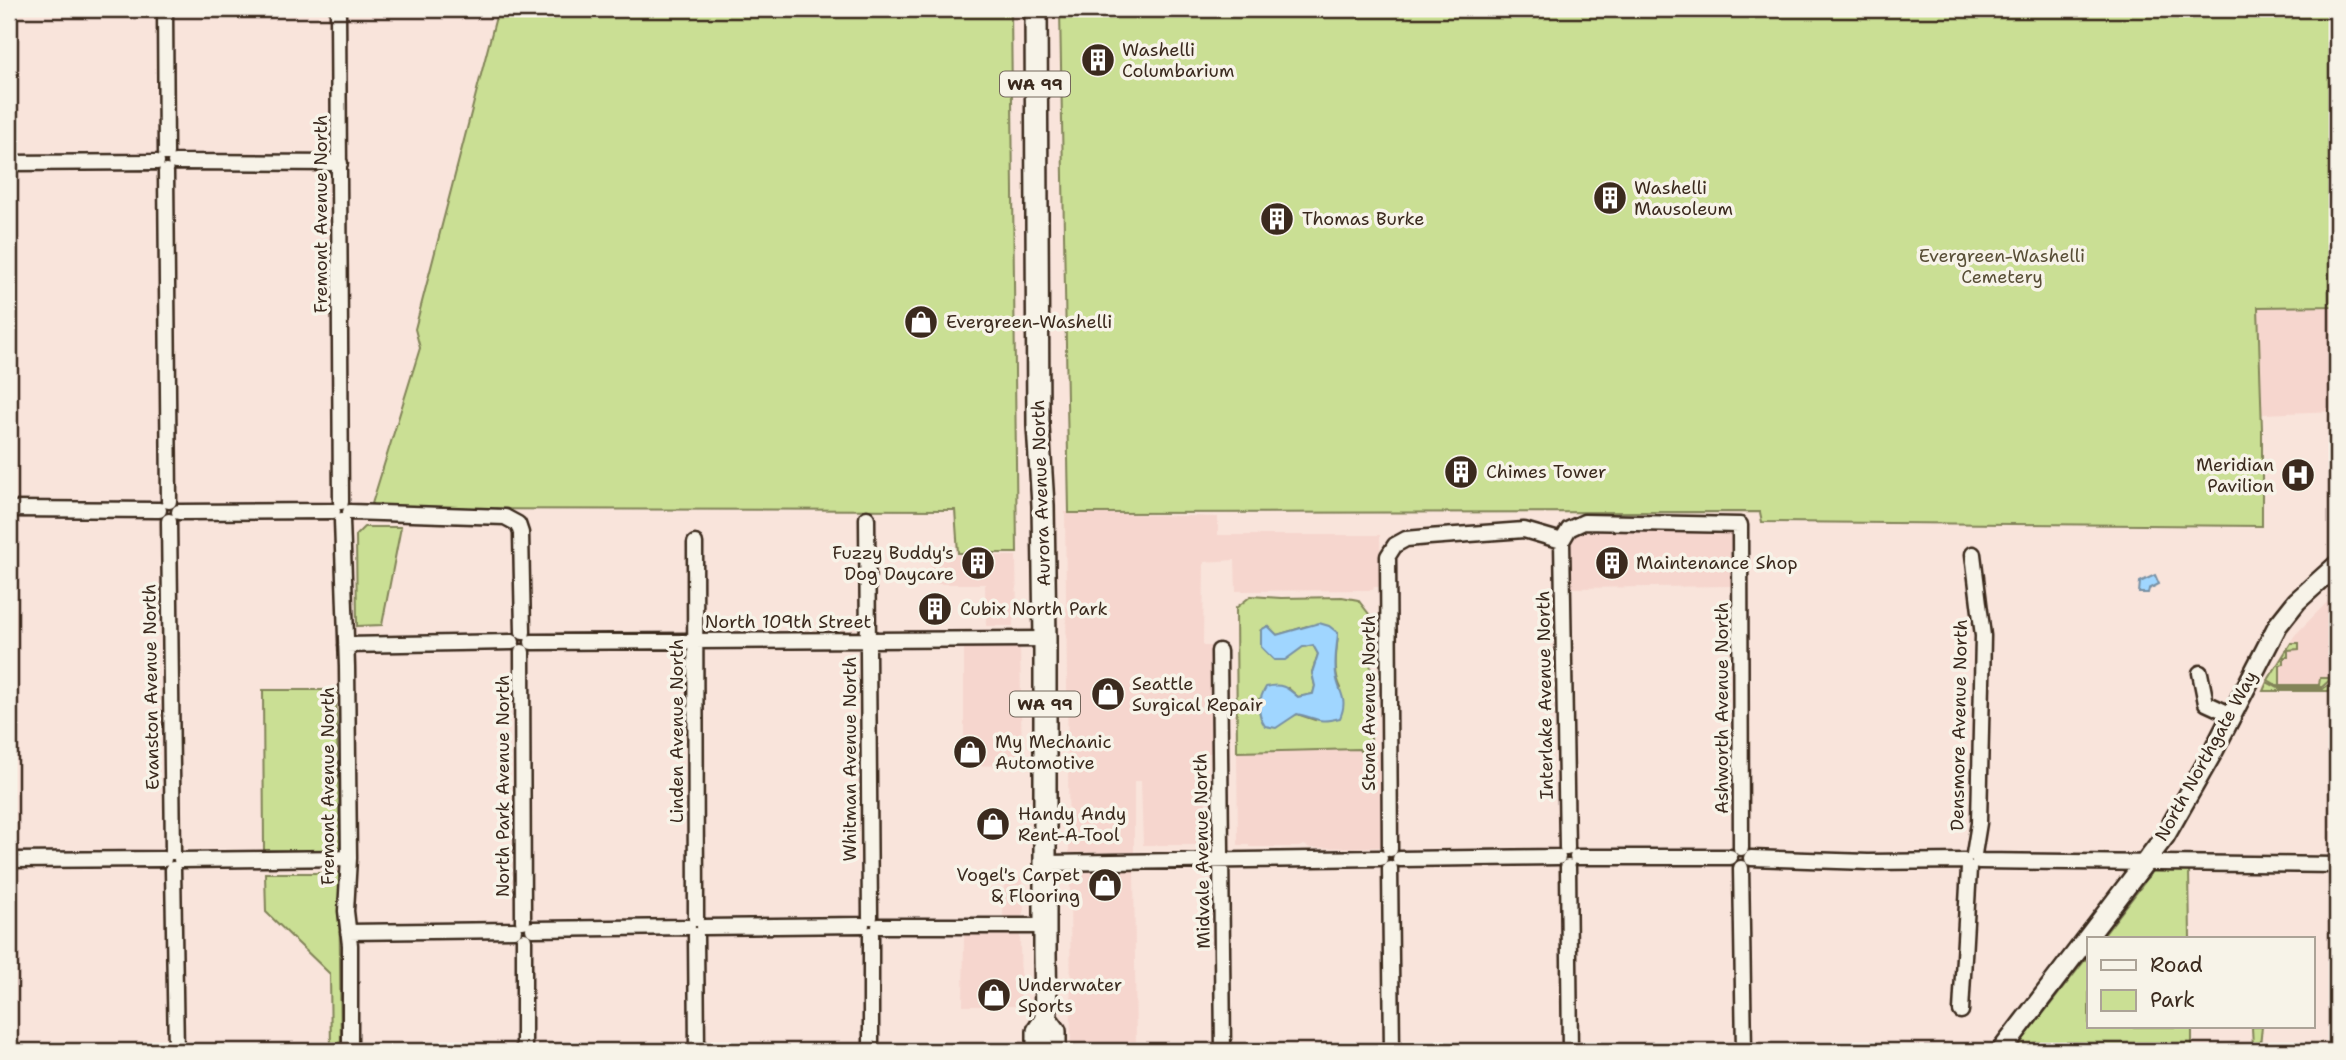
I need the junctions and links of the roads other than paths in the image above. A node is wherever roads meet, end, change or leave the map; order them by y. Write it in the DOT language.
graph roads {
  1 [pos="164,9"];
  2 [pos="338,9"];
  3 [pos="1036,9"];
  4 [pos="166,162"];
  5 [pos="9,163"];
  6 [pos="340,163"];
  7 [pos="9,509"];
  8 [pos="169,511"];
  9 [pos="342,511"];
  10 [pos="867,518"];
  11 [pos="1562,541"];
  12 [pos="695,543"];
  13 [pos="1973,554"];
  14 [pos="2337,565"];
  15 [pos="1045,639"];
  16 [pos="869,640"];
  17 [pos="696,641"];
  18 [pos="523,642"];
  19 [pos="346,645"];
  20 [pos="1219,651"];
  21 [pos="2200,673"];
  22 [pos="2232,715"];
  23 [pos="1568,857"];
  24 [pos="349,858"];
  25 [pos="1741,858"];
  26 [pos="1222,859"];
  27 [pos="1390,859"];
  28 [pos="9,860"];
  29 [pos="172,860"];
  30 [pos="1972,861"];
  31 [pos="2146,862"];
  32 [pos="1045,863"];
  33 [pos="2337,865"];
  34 [pos="870,925"];
  35 [pos="1045,926"];
  36 [pos="696,927"];
  37 [pos="523,930"];
  38 [pos="348,932"];
  39 [pos="2088,937"];
  40 [pos="2087,939"];
  41 [pos="1961,1011"];
  42 [pos="1046,1019"];
  43 [pos="176,1051"];
  44 [pos="350,1051"];
  45 [pos="524,1051"];
  46 [pos="697,1051"];
  47 [pos="871,1051"];
  48 [pos="1038,1051"];
  49 [pos="1055,1051"];
  50 [pos="1223,1051"];
  51 [pos="1392,1051"];
  52 [pos="1570,1051"];
  53 [pos="1744,1051"];
  54 [pos="2001,1051"];
  1 -- 4 [label="street, Evanston Avenue North"];
  2 -- 6 [label="street, Fremont Avenue North"];
  3 -- 15 [label="highway, Aurora Avenue North / WA 99"];
  4 -- 5 [label="street"];
  4 -- 6 [label="street"];
  4 -- 8 [label="street, Evanston Avenue North"];
  6 -- 9 [label="street, Fremont Avenue North"];
  7 -- 8 [label="street"];
  8 -- 9 [label="street"];
  8 -- 29 [label="street, Evanston Avenue North"];
  9 -- 18 [label="street, North Park Avenue North"];
  9 -- 19 [label="street, Fremont Avenue North"];
  10 -- 16 [label="street, Whitman Avenue North"];
  11 -- 23 [label="street, Interlake Avenue North"];
  11 -- 25 [label="street, Ashworth Avenue North"];
  11 -- 27 [label="street, Stone Avenue North"];
  12 -- 17 [label="street, Linden Avenue North"];
  13 -- 30 [label="street, Densmore Avenue North"];
  14 -- 22 [label="main road, North Northgate Way"];
  15 -- 16 [label="street, North 109th Street"];
  15 -- 32 [label="highway, Aurora Avenue North / WA 99"];
  16 -- 17 [label="street, North 109th Street"];
  16 -- 34 [label="street, Whitman Avenue North"];
  17 -- 18 [label="street, North 109th Street"];
  17 -- 36 [label="street, Linden Avenue North"];
  18 -- 19 [label="street, North 109th Street"];
  18 -- 37 [label="street, North Park Avenue North"];
  19 -- 24 [label="street, Fremont Avenue North"];
  20 -- 26 [label="street, Midvale Avenue North"];
  21 -- 22 [label="street"];
  22 -- 31 [label="main road, North Northgate Way"];
  23 -- 25 [label="street"];
  23 -- 27 [label="street"];
  23 -- 52 [label="street, Interlake Avenue North"];
  24 -- 29 [label="street"];
  24 -- 38 [label="street, Fremont Avenue North"];
  25 -- 30 [label="street"];
  25 -- 53 [label="street, Ashworth Avenue North"];
  26 -- 27 [label="street"];
  26 -- 32 [label="street"];
  26 -- 50 [label="street, Midvale Avenue North"];
  27 -- 51 [label="street, Stone Avenue North"];
  28 -- 29 [label="street"];
  29 -- 43 [label="street, Evanston Avenue North"];
  30 -- 31 [label="street"];
  30 -- 41 [label="street, Densmore Avenue North"];
  31 -- 33 [label="street"];
  31 -- 39 [label="main road, North Northgate Way"];
  32 -- 35 [label="highway, Aurora Avenue North / WA 99"];
  34 -- 35 [label="street"];
  34 -- 36 [label="street"];
  34 -- 47 [label="street, Whitman Avenue North"];
  35 -- 42 [label="highway, Aurora Avenue North / WA 99"];
  36 -- 37 [label="street"];
  36 -- 46 [label="street, Linden Avenue North"];
  37 -- 38 [label="street"];
  37 -- 45 [label="street, North Park Avenue North"];
  38 -- 44 [label="street, Fremont Avenue North"];
  40 -- 54 [label="main road, North Northgate Way"];
  42 -- 48 [label="highway, Aurora Avenue North / WA 99"];
  42 -- 49 [label="highway, Aurora Avenue North / WA 99"];
}
